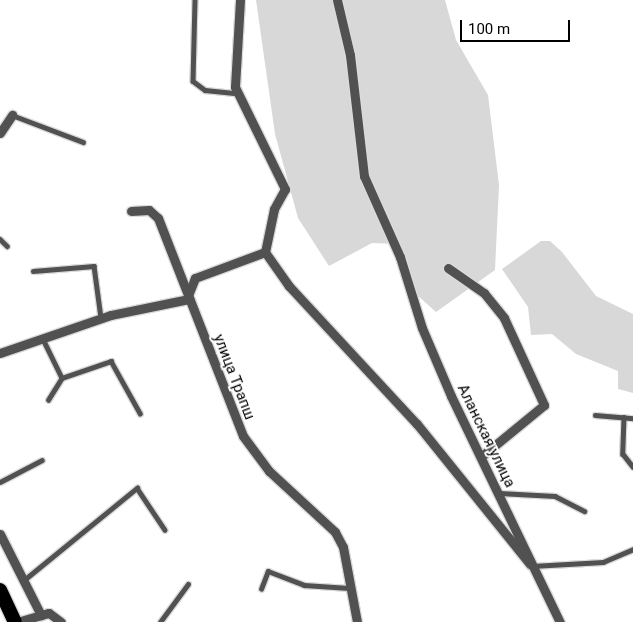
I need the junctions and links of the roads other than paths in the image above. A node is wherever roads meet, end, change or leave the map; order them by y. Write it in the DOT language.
graph roads {
  1 [pos="194,0"];
  2 [pos="240,0"];
  3 [pos="337,0"];
  4 [pos="238,93"];
  5 [pos="12,115"];
  6 [pos="0,133"];
  7 [pos="83,142"];
  8 [pos="131,211"];
  9 [pos="0,239"];
  10 [pos="7,246"];
  11 [pos="265,252"];
  12 [pos="448,268"];
  13 [pos="33,271"];
  14 [pos="189,297"];
  15 [pos="101,319"];
  16 [pos="43,338"];
  17 [pos="0,353"];
  18 [pos="62,378"];
  19 [pos="48,400"];
  20 [pos="140,413"];
  21 [pos="595,415"];
  22 [pos="624,417"];
  23 [pos="633,418"];
  24 [pos="482,456"];
  25 [pos="42,460"];
  26 [pos="633,467"];
  27 [pos="0,482"];
  28 [pos="499,493"];
  29 [pos="584,511"];
  30 [pos="165,530"];
  31 [pos="0,534"];
  32 [pos="633,549"];
  33 [pos="530,565"];
  34 [pos="22,581"];
  35 [pos="188,584"];
  36 [pos="349,588"];
  37 [pos="0,590"];
  38 [pos="261,590"];
  39 [pos="41,615"];
  40 [pos="16,622"];
  41 [pos="61,622"];
  42 [pos="160,622"];
  43 [pos="357,622"];
  44 [pos="560,622"];
  1 -- 4 [label="lane"];
  2 -- 4 [label="street"];
  3 -- 24 [label="street, Аланская улица"];
  4 -- 11 [label="street"];
  5 -- 6 [label="street"];
  5 -- 7 [label="lane"];
  8 -- 14 [label="street, улица Трапш"];
  9 -- 10 [label="lane"];
  11 -- 14 [label="street"];
  11 -- 33 [label="street"];
  12 -- 24 [label="street"];
  13 -- 15 [label="lane"];
  14 -- 15 [label="street"];
  14 -- 36 [label="street, улица Трапш"];
  15 -- 16 [label="street"];
  16 -- 17 [label="street"];
  16 -- 18 [label="lane"];
  18 -- 19 [label="lane"];
  18 -- 20 [label="lane"];
  21 -- 22 [label="lane"];
  22 -- 23 [label="lane"];
  22 -- 26 [label="lane"];
  24 -- 28 [label="street, Аланская улица"];
  25 -- 27 [label="lane"];
  28 -- 29 [label="lane"];
  28 -- 33 [label="street, Аланская улица"];
  30 -- 34 [label="lane"];
  31 -- 34 [label="street"];
  32 -- 33 [label="lane"];
  33 -- 44 [label="street, Аланская улица"];
  34 -- 39 [label="street"];
  35 -- 42 [label="lane"];
  36 -- 38 [label="lane"];
  36 -- 43 [label="street, улица Трапш"];
  37 -- 40 [label="highway"];
  39 -- 40 [label="street"];
  39 -- 41 [label="street"];
}
